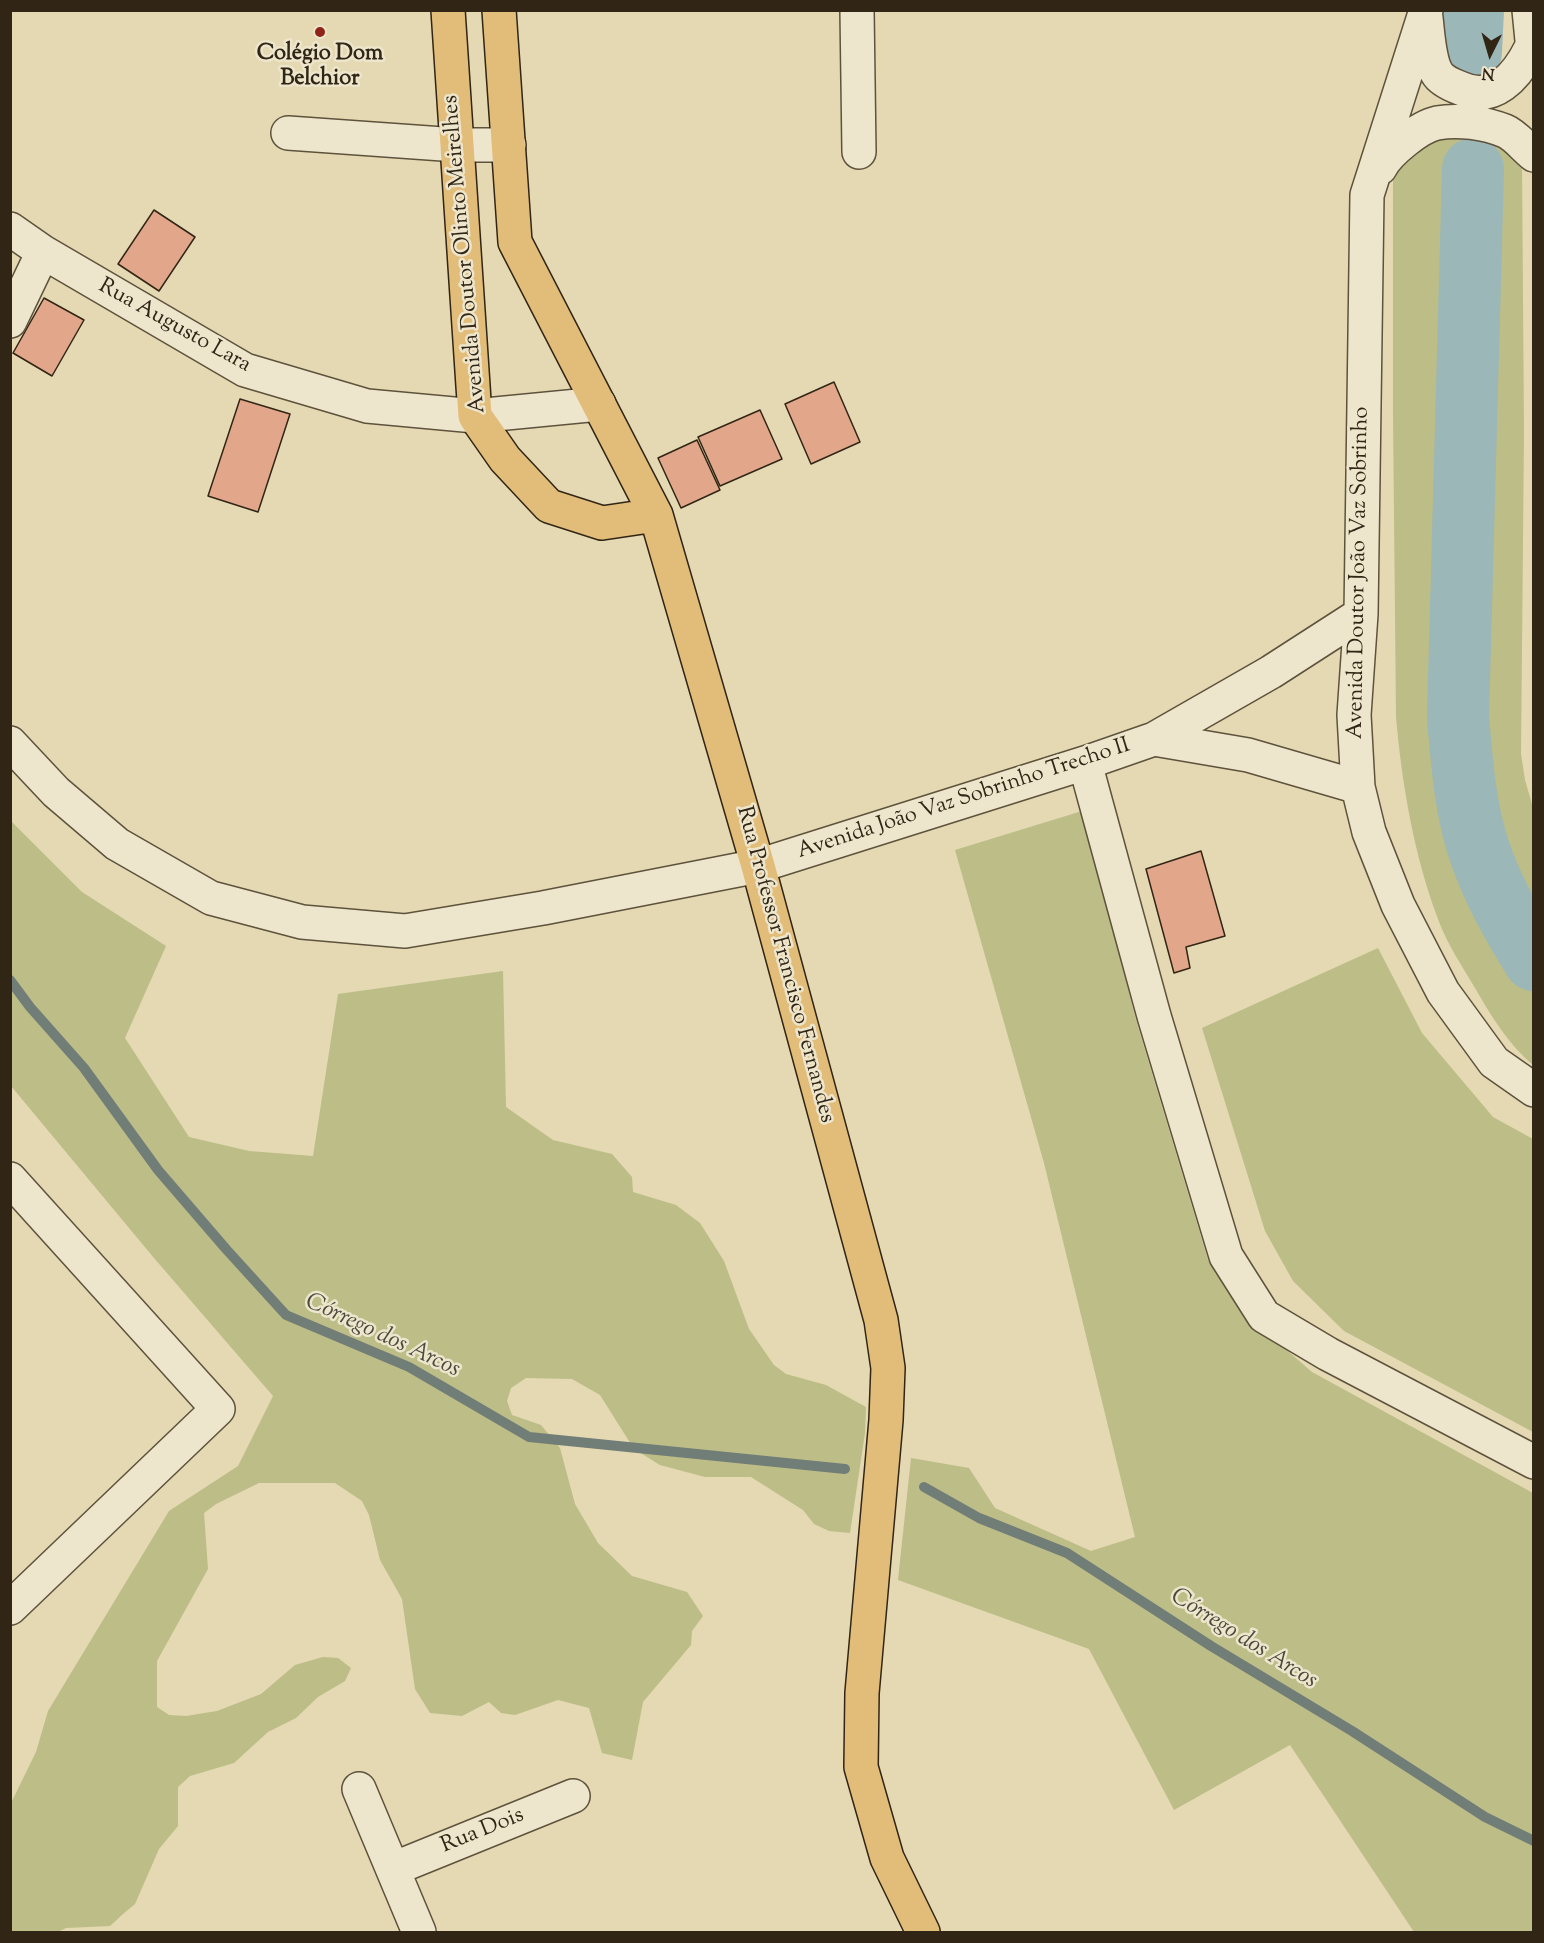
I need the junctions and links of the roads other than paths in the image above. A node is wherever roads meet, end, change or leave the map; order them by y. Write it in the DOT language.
graph roads {
  1 [pos="448,10"];
  2 [pos="500,10"];
  3 [pos="857,10"];
  4 [pos="1426,10"];
  5 [pos="1529,10"];
  6 [pos="1533,52"];
  7 [pos="288,133"];
  8 [pos="457,145"];
  9 [pos="509,145"];
  10 [pos="859,152"];
  11 [pos="1533,155"];
  12 [pos="1367,195"];
  13 [pos="10,229"];
  14 [pos="43,252"];
  15 [pos="10,321"];
  16 [pos="599,404"];
  17 [pos="475,416"];
  18 [pos="656,515"];
  19 [pos="1361,614"];
  20 [pos="1154,739"];
  21 [pos="10,743"];
  22 [pos="1085,763"];
  23 [pos="1358,787"];
  24 [pos="758,866"];
  25 [pos="1533,1090"];
  26 [pos="14,1192"];
  27 [pos="1533,1462"];
  28 [pos="10,1608"];
  29 [pos="359,1789"];
  30 [pos="573,1796"];
  31 [pos="393,1869"];
  32 [pos="419,1932"];
  33 [pos="923,1932"];
  1 -- 8 [label="main road, Avenida Doutor Olinto Meirelhes"];
  2 -- 9 [label="main road"];
  3 -- 10 [label="street"];
  4 -- 6 [label="street"];
  4 -- 12 [label="street, Avenida Doutor João Vaz Sobrinho"];
  5 -- 6 [label="street"];
  7 -- 8 [label="street"];
  8 -- 9 [label="street"];
  8 -- 17 [label="main road, Avenida Doutor Olinto Meirelhes"];
  9 -- 16 [label="main road"];
  11 -- 12 [label="street"];
  12 -- 19 [label="street, Avenida Doutor João Vaz Sobrinho"];
  13 -- 14 [label="street, Rua Augusto Lara"];
  14 -- 15 [label="street"];
  14 -- 17 [label="street, Rua Augusto Lara"];
  16 -- 17 [label="street, Rua Augusto Lara"];
  16 -- 18 [label="main road"];
  17 -- 18 [label="main road, Avenida Doutor Olinto Meirelhes"];
  18 -- 24 [label="main road, Rua Professor Francisco Fernandes"];
  19 -- 20 [label="street, Avenida João Vaz Sobrinho Trecho II"];
  19 -- 23 [label="street, Avenida Doutor João Vaz Sobrinho"];
  20 -- 22 [label="street, Avenida João Vaz Sobrinho Trecho II"];
  20 -- 23 [label="street"];
  21 -- 24 [label="street, Avenida João Vaz Sobrinho Trecho II"];
  22 -- 24 [label="street, Avenida João Vaz Sobrinho Trecho II"];
  22 -- 27 [label="street"];
  23 -- 25 [label="street, Avenida Doutor João Vaz Sobrinho"];
  24 -- 33 [label="main road, Rua Professor Francisco Fernandes"];
  26 -- 28 [label="street"];
  29 -- 31 [label="street"];
  30 -- 31 [label="street, Rua Dois"];
  31 -- 32 [label="street"];
}
